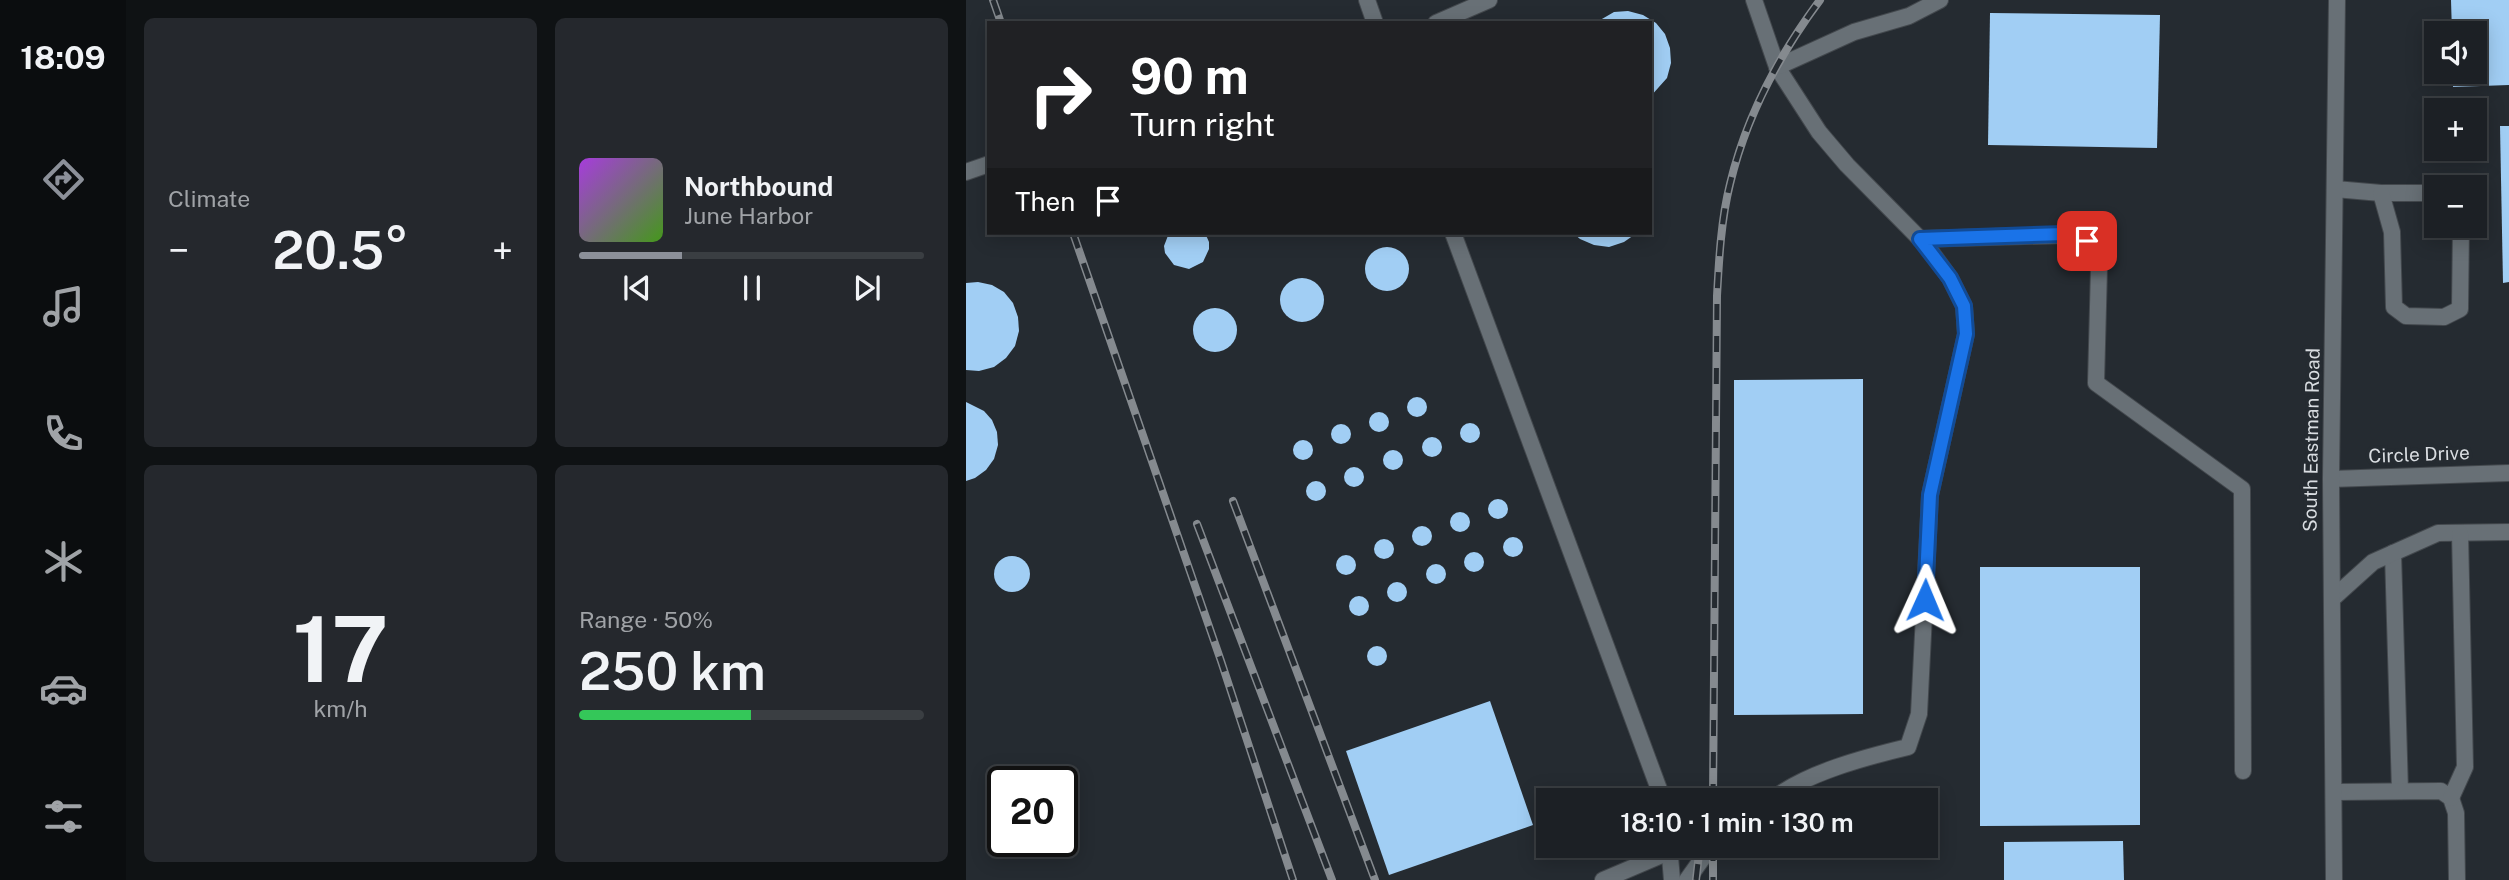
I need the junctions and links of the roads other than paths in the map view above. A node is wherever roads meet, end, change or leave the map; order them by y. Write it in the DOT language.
graph roads {
  1 [pos="1367,0"];
  2 [pos="1489,0"];
  3 [pos="1754,0"];
  4 [pos="1940,0"];
  5 [pos="2337,0"];
  6 [pos="1374,21"];
  7 [pos="1441,21"];
  8 [pos="1776,67"];
  9 [pos="987,165"];
  10 [pos="966,172"];
  11 [pos="2335,189"];
  12 [pos="2424,193"];
  13 [pos="2381,194"];
  14 [pos="1454,235"];
  15 [pos="2462,238"];
  16 [pos="1920,239"];
  17 [pos="2509,473"];
  18 [pos="2331,479"];
  19 [pos="2509,532"];
  20 [pos="2459,533"];
  21 [pos="2393,553"];
  22 [pos="2332,599"];
  23 [pos="2243,771"];
  24 [pos="1658,788"];
  25 [pos="1788,788"];
  26 [pos="2400,791"];
  27 [pos="2334,792"];
  28 [pos="2451,798"];
  29 [pos="1650,858"];
  30 [pos="1670,858"];
  31 [pos="1703,858"];
  32 [pos="1603,880"];
  33 [pos="1672,880"];
  34 [pos="1687,880"];
  35 [pos="2334,880"];
  36 [pos="2457,880"];
  1 -- 6 [label="lane"];
  2 -- 7 [label="lane"];
  3 -- 8 [label="lane"];
  4 -- 8 [label="lane"];
  5 -- 11 [label="lane, South Eastman Road"];
  8 -- 16 [label="lane"];
  9 -- 10 [label="lane"];
  11 -- 13 [label="lane"];
  11 -- 18 [label="lane, South Eastman Road"];
  12 -- 13 [label="lane"];
  13 -- 15 [label="lane"];
  14 -- 24 [label="lane"];
  16 -- 23 [label="lane"];
  16 -- 25 [label="lane"];
  17 -- 18 [label="lane, Circle Drive"];
  18 -- 22 [label="lane, South Eastman Road"];
  19 -- 20 [label="lane"];
  20 -- 21 [label="lane"];
  20 -- 28 [label="lane"];
  21 -- 22 [label="lane"];
  21 -- 26 [label="lane"];
  22 -- 27 [label="lane, South Eastman Road"];
  26 -- 27 [label="lane"];
  26 -- 28 [label="lane"];
  27 -- 35 [label="lane, South Eastman Road"];
  28 -- 36 [label="lane"];
  29 -- 32 [label="lane"];
  30 -- 33 [label="lane"];
  31 -- 34 [label="lane"];
}
